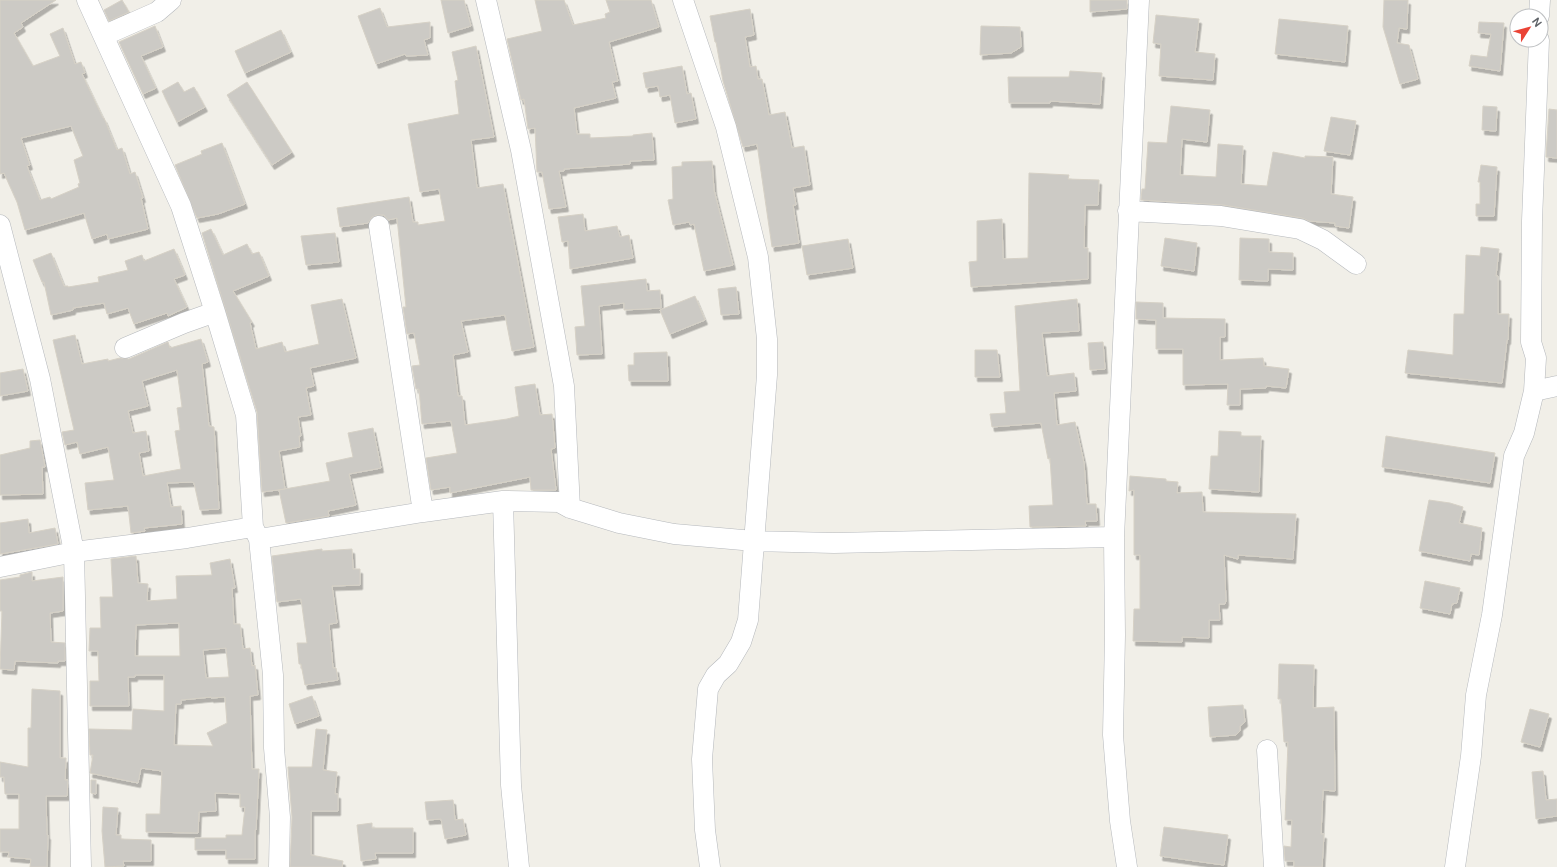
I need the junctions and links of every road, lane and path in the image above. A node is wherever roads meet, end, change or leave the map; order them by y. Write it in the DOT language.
graph roads {
  1 [pos="87,0"];
  2 [pos="171,0"];
  3 [pos="486,0"];
  4 [pos="683,0"];
  5 [pos="1139,0"];
  6 [pos="105,35"];
  7 [pos="1539,48"];
  8 [pos="1128,211"];
  9 [pos="0,225"];
  10 [pos="379,226"];
  11 [pos="1356,264"];
  12 [pos="215,312"];
  13 [pos="126,348"];
  14 [pos="1557,386"];
  15 [pos="1534,391"];
  16 [pos="503,501"];
  17 [pos="570,508"];
  18 [pos="423,512"];
  19 [pos="256,533"];
  20 [pos="1114,537"];
  21 [pos="754,541"];
  22 [pos="74,552"];
  23 [pos="0,566"];
  24 [pos="1267,750"];
  25 [pos="81,867"];
  26 [pos="279,867"];
  27 [pos="520,867"];
  28 [pos="710,867"];
  29 [pos="1127,867"];
  30 [pos="1274,867"];
  31 [pos="1455,867"];
  1 -- 6 [label="street"];
  2 -- 6 [label="street"];
  3 -- 17 [label="street"];
  4 -- 21 [label="street"];
  5 -- 8 [label="street"];
  6 -- 12 [label="street"];
  7 -- 15 [label="street"];
  8 -- 11 [label="street"];
  8 -- 20 [label="street"];
  9 -- 22 [label="street"];
  10 -- 18 [label="street"];
  12 -- 13 [label="street"];
  12 -- 19 [label="street"];
  14 -- 15 [label="street"];
  15 -- 31 [label="street"];
  16 -- 17 [label="street"];
  16 -- 18 [label="street"];
  16 -- 27 [label="street"];
  17 -- 21 [label="street"];
  18 -- 19 [label="street"];
  19 -- 22 [label="street"];
  19 -- 26 [label="street"];
  20 -- 21 [label="street"];
  20 -- 29 [label="street"];
  21 -- 28 [label="street"];
  22 -- 23 [label="street"];
  22 -- 25 [label="street"];
  24 -- 30 [label="street"];
}
